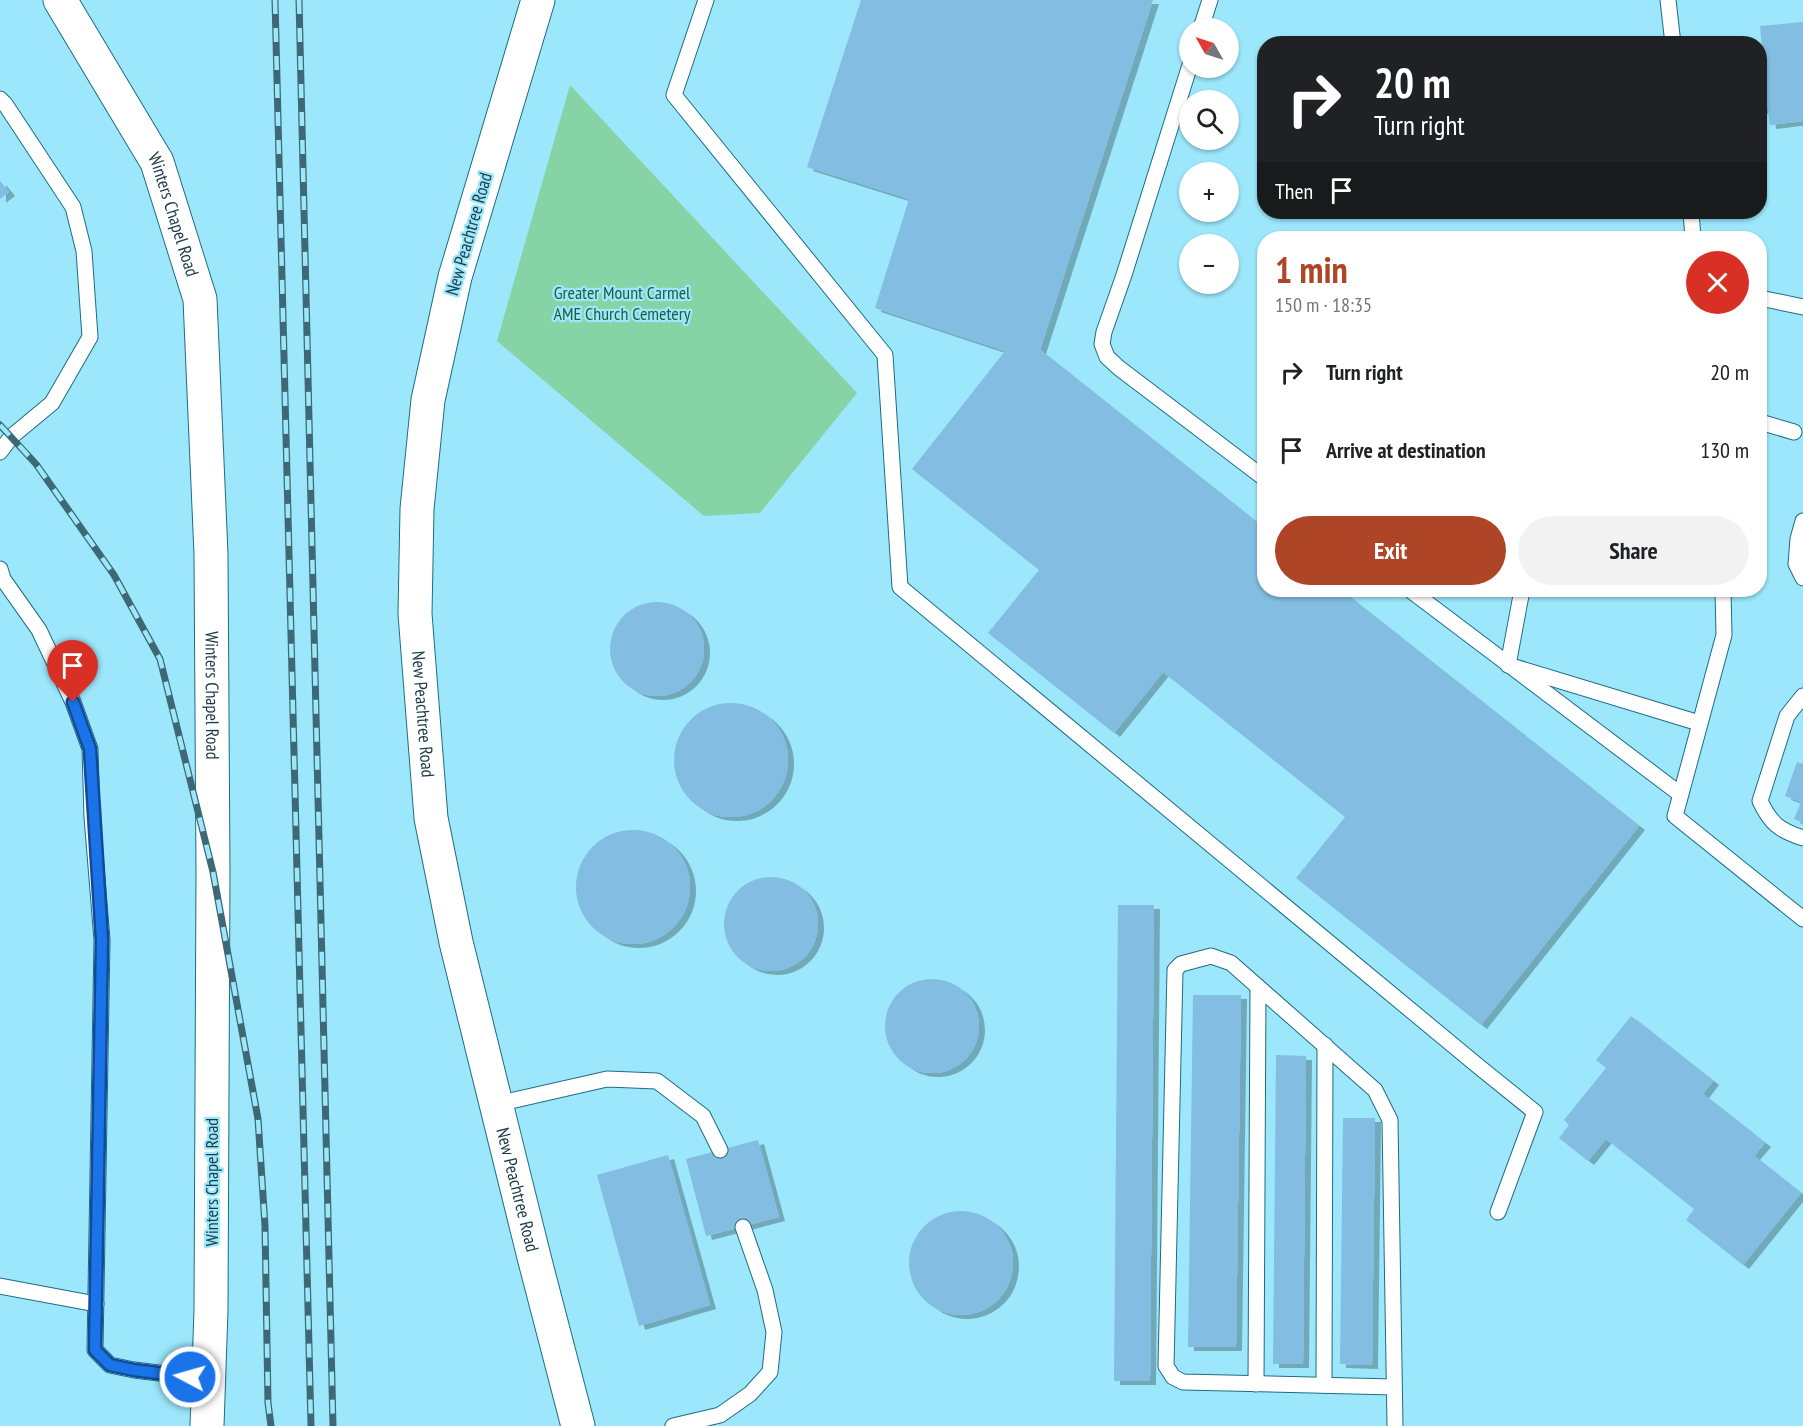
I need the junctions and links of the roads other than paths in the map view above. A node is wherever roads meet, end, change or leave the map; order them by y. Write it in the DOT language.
graph roads {
  1 [pos="60,0"];
  2 [pos="538,0"];
  3 [pos="706,0"];
  4 [pos="1210,0"];
  5 [pos="1668,0"];
  6 [pos="1204,18"];
  7 [pos="1672,36"];
  8 [pos="1186,78"];
  9 [pos="0,99"];
  10 [pos="1767,299"];
  11 [pos="1803,307"];
  12 [pos="1767,424"];
  13 [pos="1794,432"];
  14 [pos="0,452"];
  15 [pos="1257,473"];
  16 [pos="1803,521"];
  17 [pos="0,569"];
  18 [pos="1803,578"];
  19 [pos="1419,597"];
  20 [pos="1521,597"];
  21 [pos="1723,597"];
  22 [pos="1508,665"];
  23 [pos="1803,696"];
  24 [pos="1699,723"];
  25 [pos="1680,794"];
  26 [pos="1803,838"];
  27 [pos="1803,919"];
  28 [pos="1258,987"];
  29 [pos="1325,1046"];
  30 [pos="496,1104"];
  31 [pos="720,1150"];
  32 [pos="1498,1212"];
  33 [pos="743,1227"];
  34 [pos="0,1286"];
  35 [pos="96,1304"];
  36 [pos="208,1379"];
  37 [pos="1256,1384"];
  38 [pos="1324,1385"];
  39 [pos="1394,1387"];
  40 [pos="207,1426"];
  41 [pos="578,1426"];
  42 [pos="673,1426"];
  43 [pos="1395,1426"];
  1 -- 36 [label="street, Winters Chapel Road"];
  2 -- 30 [label="street, New Peachtree Road"];
  3 -- 32 [label="lane"];
  4 -- 6 [label="lane"];
  5 -- 7 [label="lane"];
  8 -- 15 [label="lane"];
  9 -- 14 [label="lane"];
  10 -- 11 [label="lane"];
  12 -- 13 [label="lane"];
  16 -- 18 [label="lane"];
  17 -- 35 [label="lane"];
  19 -- 22 [label="lane"];
  20 -- 22 [label="lane"];
  21 -- 24 [label="lane"];
  22 -- 24 [label="lane"];
  22 -- 25 [label="lane"];
  23 -- 26 [label="lane"];
  24 -- 25 [label="lane"];
  25 -- 27 [label="lane"];
  28 -- 29 [label="lane"];
  28 -- 37 [label="lane"];
  28 -- 37 [label="lane"];
  29 -- 38 [label="lane"];
  29 -- 39 [label="lane"];
  30 -- 31 [label="lane"];
  30 -- 41 [label="street, New Peachtree Road"];
  33 -- 42 [label="lane"];
  34 -- 35 [label="lane"];
  35 -- 36 [label="lane"];
  36 -- 40 [label="street, Winters Chapel Road"];
  37 -- 38 [label="lane"];
  38 -- 39 [label="lane"];
  39 -- 43 [label="lane"];
}
